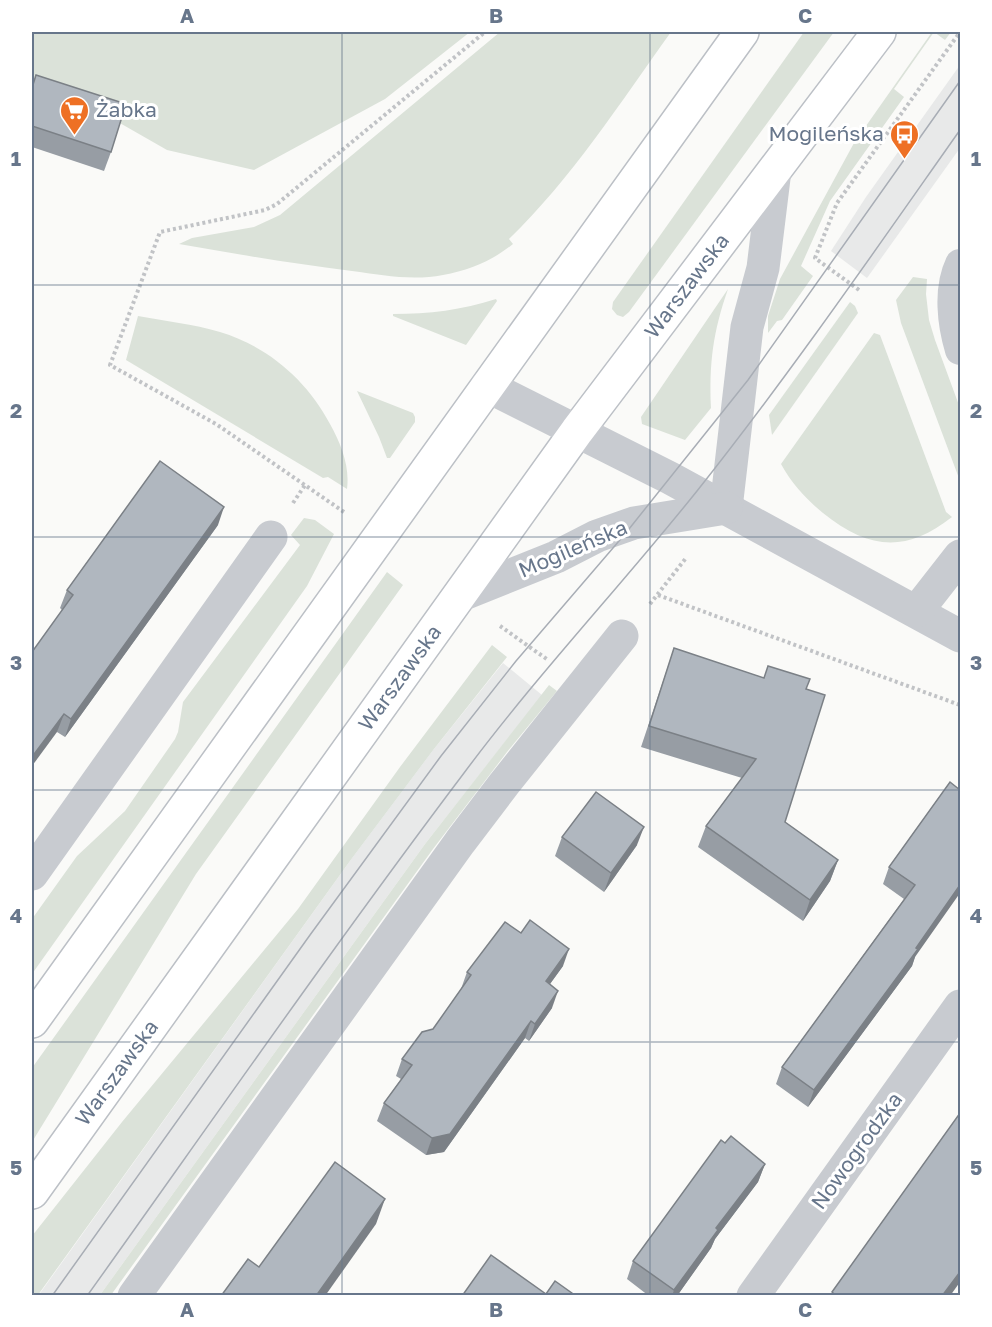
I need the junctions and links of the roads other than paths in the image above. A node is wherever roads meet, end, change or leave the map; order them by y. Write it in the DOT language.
graph roads {
  1 [pos="742,32"];
  2 [pos="879,32"];
  3 [pos="775,170"];
  4 [pos="960,264"];
  5 [pos="960,350"];
  6 [pos="487,386"];
  7 [pos="577,431"];
  8 [pos="726,508"];
  9 [pos="271,537"];
  10 [pos="960,556"];
  11 [pos="459,596"];
  12 [pos="917,611"];
  13 [pos="622,636"];
  14 [pos="960,636"];
  15 [pos="32,874"];
  16 [pos="960,1006"];
  17 [pos="32,1021"];
  18 [pos="32,1192"];
  19 [pos="134,1296"];
  20 [pos="753,1296"];
  1 -- 6 [label="main road"];
  2 -- 3 [label="main road, Warszawska"];
  3 -- 7 [label="main road, Warszawska"];
  3 -- 8 [label="street, Warszawska"];
  4 -- 5 [label="lane"];
  6 -- 7 [label="street"];
  6 -- 17 [label="main road"];
  7 -- 8 [label="street"];
  7 -- 11 [label="main road, Warszawska"];
  8 -- 11 [label="street, Mogileńska"];
  8 -- 12 [label="street"];
  9 -- 15 [label="street"];
  10 -- 12 [label="street"];
  11 -- 18 [label="main road, Warszawska"];
  12 -- 14 [label="street"];
  13 -- 19 [label="street"];
  16 -- 20 [label="street, Nowogrodzka"];
}
